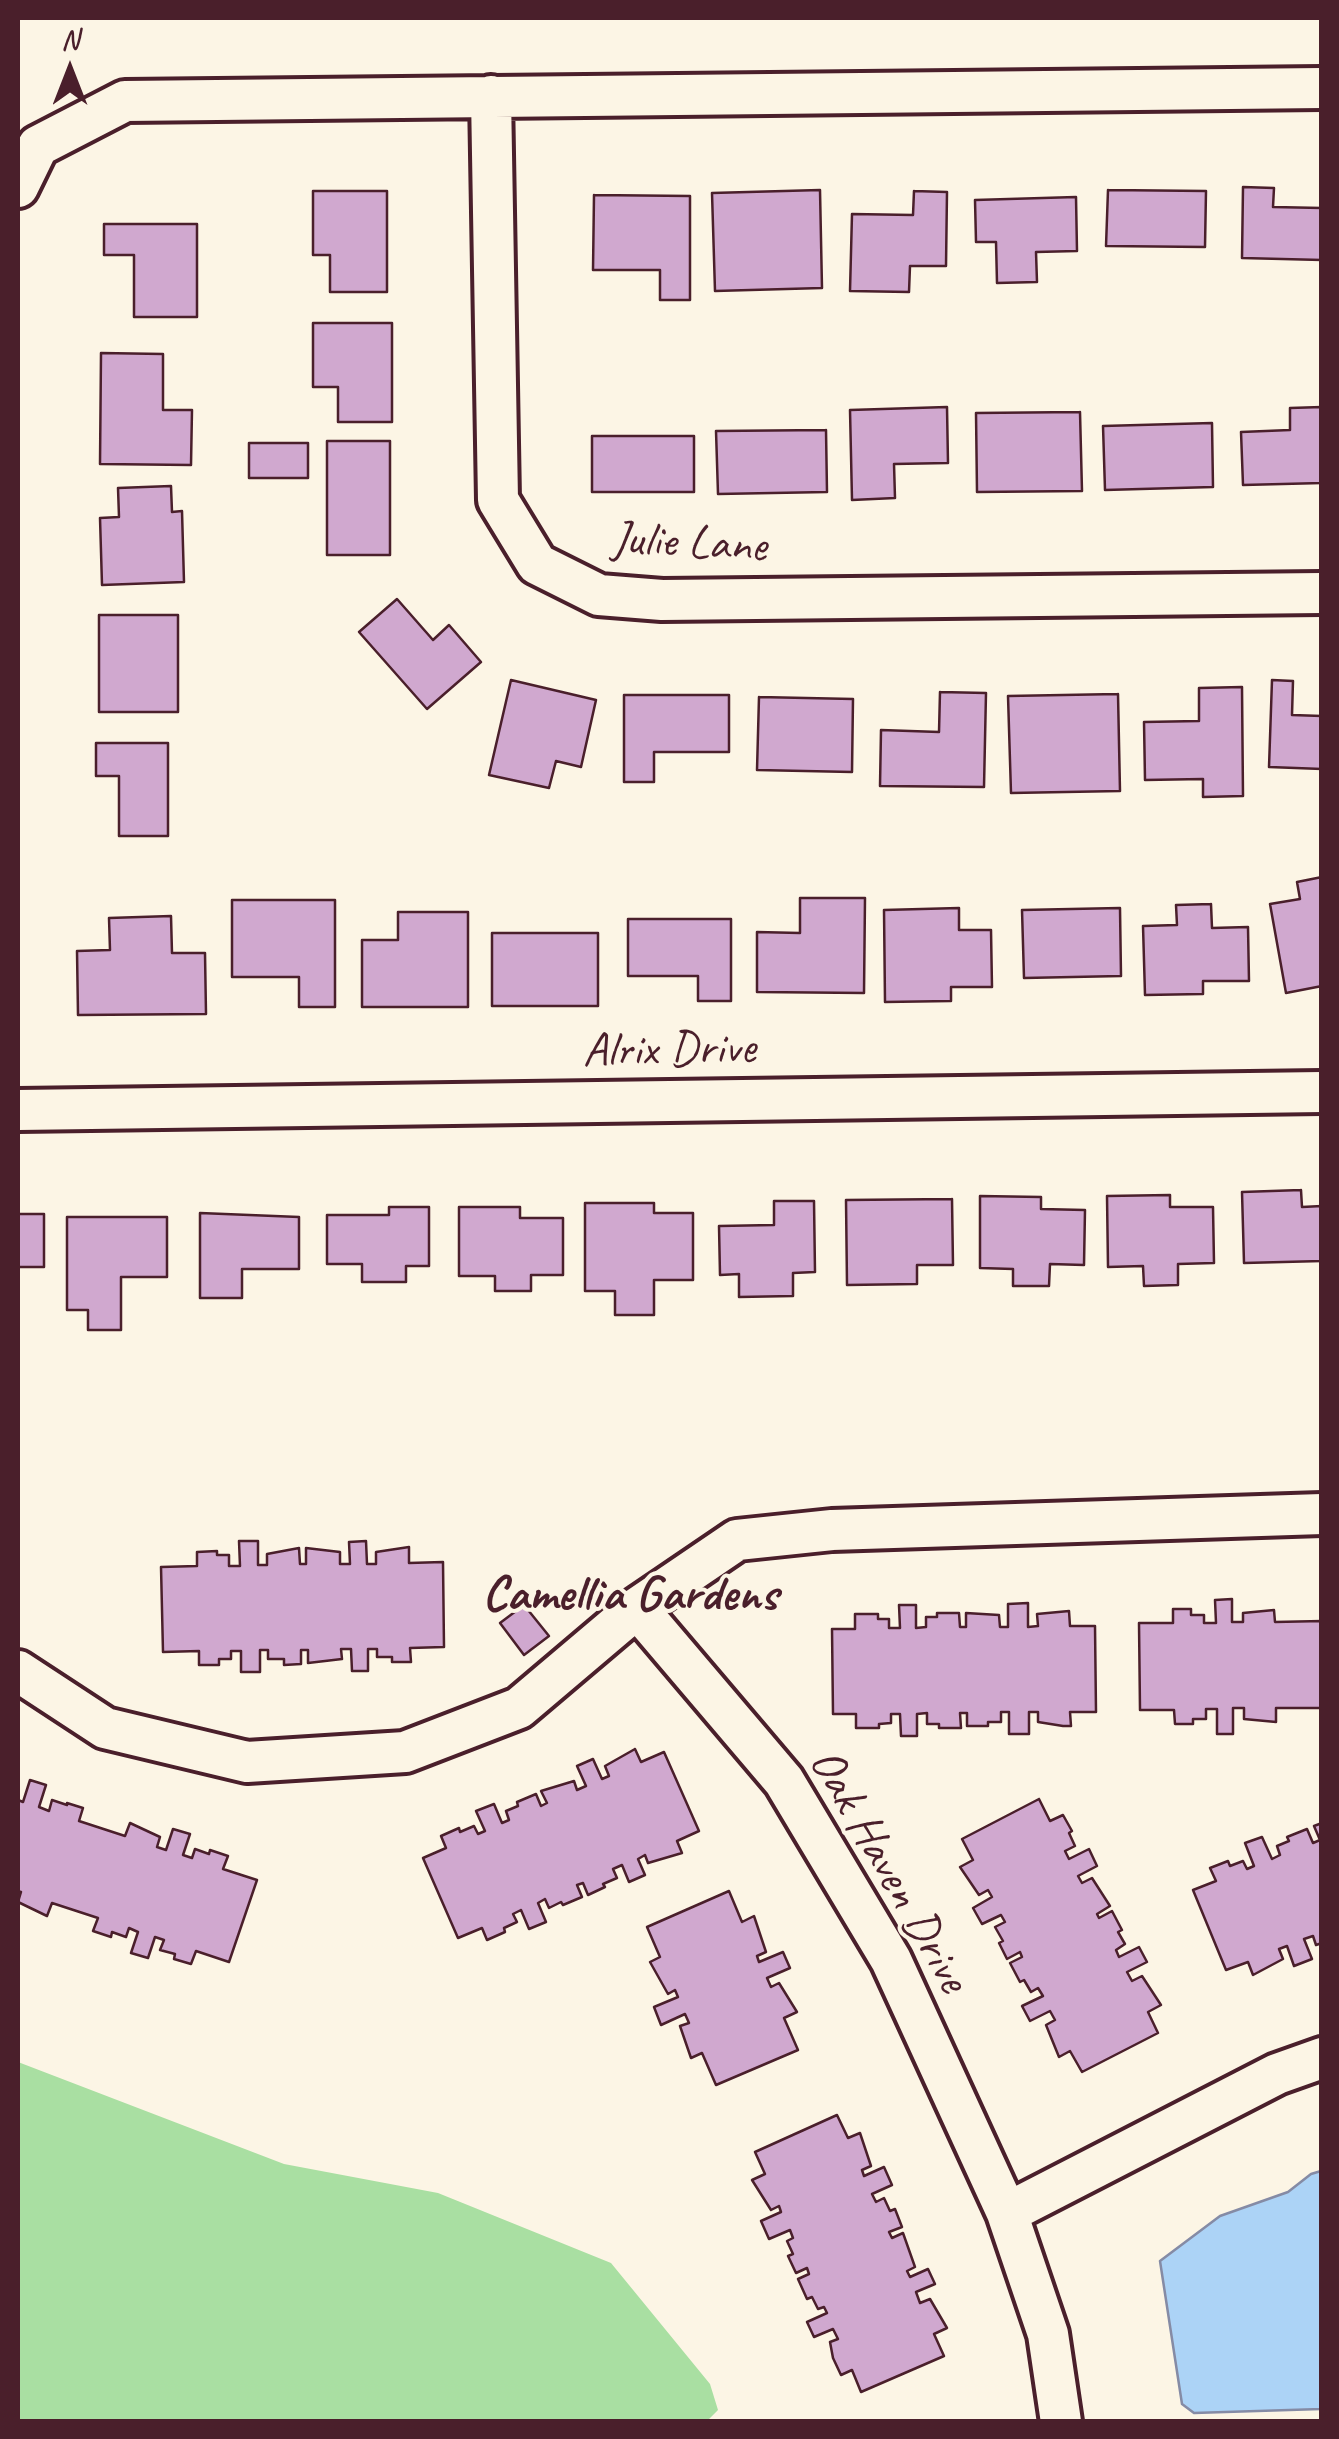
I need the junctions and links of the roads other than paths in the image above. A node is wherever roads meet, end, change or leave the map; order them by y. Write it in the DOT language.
graph roads {
  1 [pos="1322,88"];
  2 [pos="490,96"];
  3 [pos="18,187"];
  4 [pos="1322,593"];
  5 [pos="1322,1092"];
  6 [pos="18,1110"];
  7 [pos="1322,1514"];
  8 [pos="637,1608"];
  9 [pos="18,1671"];
  10 [pos="1322,2058"];
  11 [pos="1007,2213"];
  12 [pos="1061,2422"];
  1 -- 2 [label="street"];
  2 -- 3 [label="street"];
  2 -- 4 [label="street, Julie Lane"];
  5 -- 6 [label="street, Alrix Drive"];
  7 -- 8 [label="street"];
  8 -- 9 [label="street"];
  8 -- 11 [label="street, Oak Haven Drive"];
  10 -- 11 [label="street"];
  11 -- 12 [label="street, Oak Haven Drive"];
}
